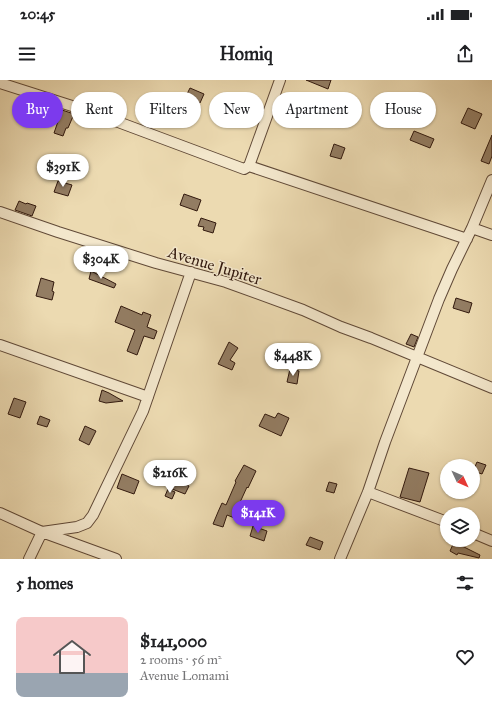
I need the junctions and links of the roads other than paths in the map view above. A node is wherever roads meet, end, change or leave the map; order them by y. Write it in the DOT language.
graph roads {
  1 [pos="280,80"];
  2 [pos="0,83"];
  3 [pos="249,166"];
  4 [pos="492,180"];
  5 [pos="0,212"];
  6 [pos="472,228"];
  7 [pos="492,235"];
  8 [pos="466,238"];
  9 [pos="191,272"];
  10 [pos="0,345"];
  11 [pos="418,358"];
  12 [pos="492,388"];
  13 [pos="148,397"];
  14 [pos="368,492"];
  15 [pos="0,513"];
  16 [pos="440,519"];
  17 [pos="42,532"];
  18 [pos="480,536"];
  19 [pos="492,541"];
  20 [pos="29,559"];
  21 [pos="116,559"];
  22 [pos="340,559"];
  1 -- 3 [label="street"];
  2 -- 3 [label="street"];
  3 -- 8 [label="street"];
  4 -- 6 [label="street"];
  5 -- 9 [label="street, Avenue Jupiter"];
  6 -- 7 [label="street"];
  6 -- 8 [label="street"];
  8 -- 11 [label="street"];
  9 -- 11 [label="street, Avenue Jupiter"];
  9 -- 13 [label="street"];
  10 -- 13 [label="street"];
  11 -- 12 [label="street, Avenue Jupiter"];
  11 -- 14 [label="street"];
  13 -- 17 [label="street"];
  14 -- 16 [label="street"];
  14 -- 22 [label="street"];
  15 -- 17 [label="street"];
  17 -- 20 [label="street"];
  17 -- 21 [label="street"];
  18 -- 19 [label="street"];
}
